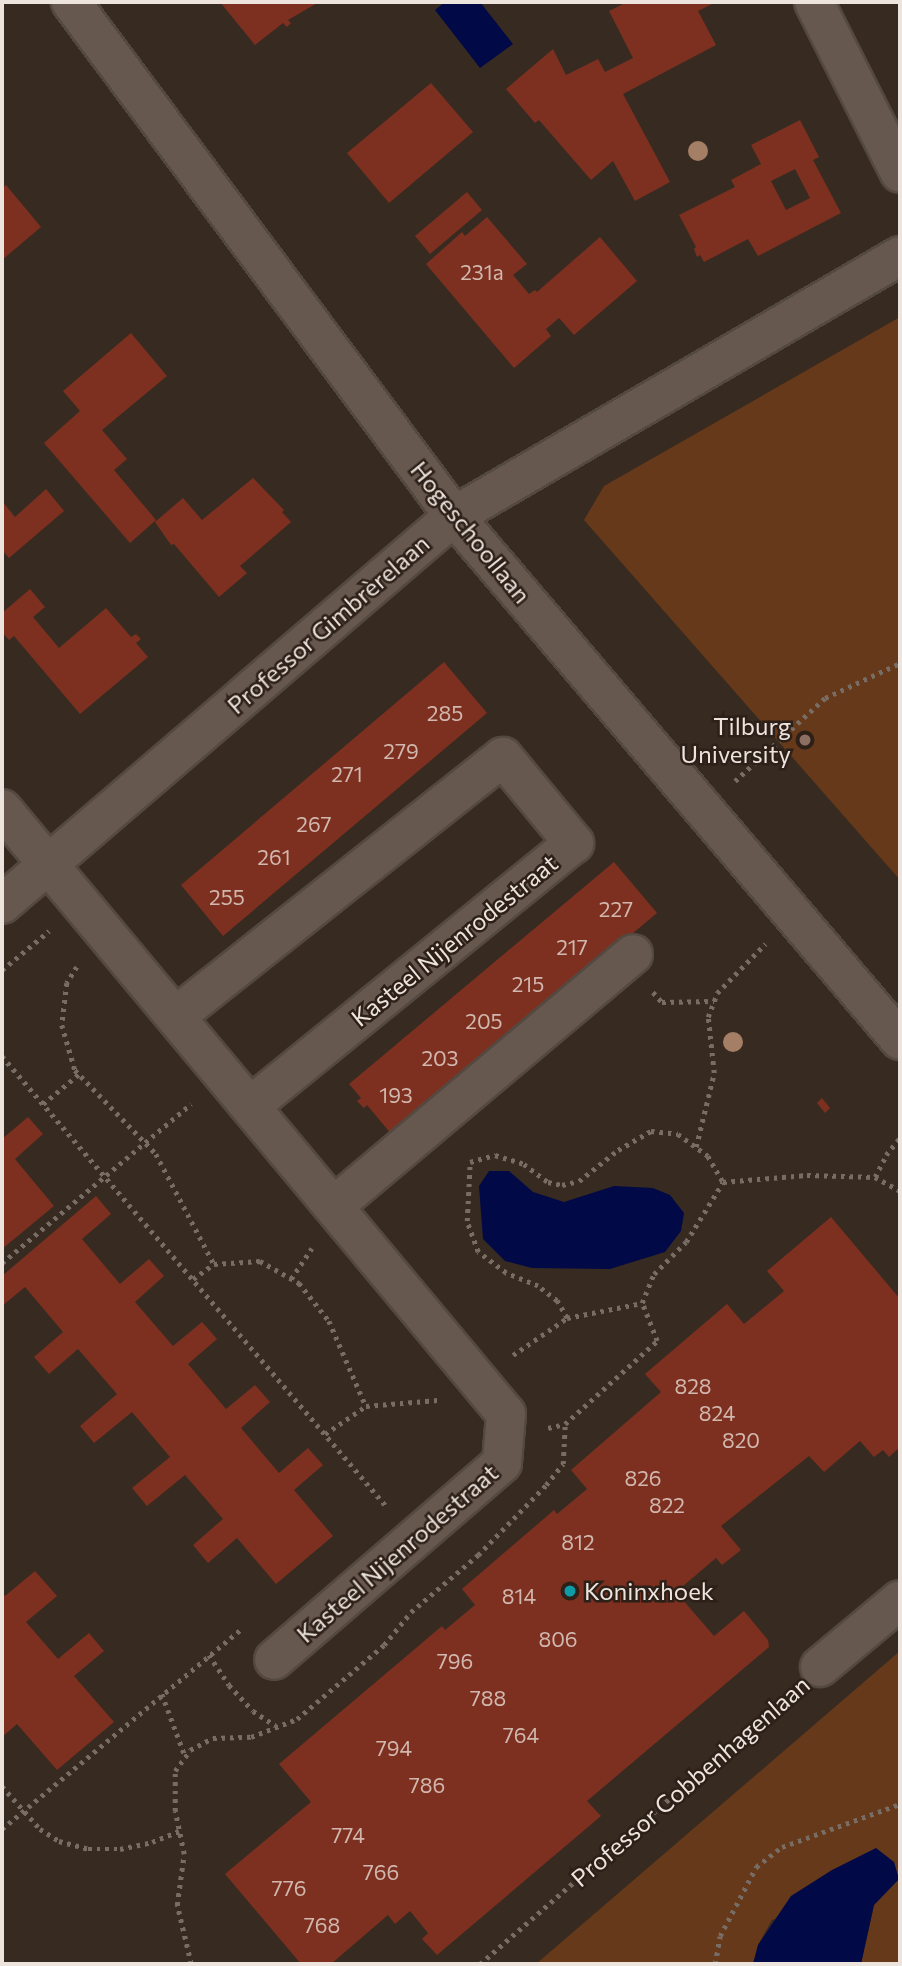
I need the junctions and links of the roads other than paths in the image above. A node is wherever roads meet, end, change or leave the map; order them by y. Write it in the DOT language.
graph roads {
  1 [pos="71,2"];
  2 [pos="814,2"];
  3 [pos="900,173"];
  4 [pos="900,256"];
  5 [pos="454,516"];
  6 [pos="2,809"];
  7 [pos="49,864"];
  8 [pos="2,904"];
  9 [pos="628,957"];
  10 [pos="176,1016"];
  11 [pos="900,1040"];
  12 [pos="250,1106"];
  13 [pos="334,1206"];
  14 [pos="900,1600"];
  15 [pos="274,1660"];
  16 [pos="820,1667"];
  1 -- 5 [label="street, Hogeschoollaan"];
  2 -- 3 [label="street"];
  4 -- 5 [label="street, Professor Gimbrèrelaan"];
  5 -- 7 [label="street, Professor Gimbrèrelaan"];
  5 -- 11 [label="street, Hogeschoollaan"];
  6 -- 7 [label="street, Kasteel Nijenrodestraat"];
  7 -- 8 [label="street, Professor Gimbrèrelaan"];
  7 -- 10 [label="street, Kasteel Nijenrodestraat"];
  9 -- 13 [label="street"];
  10 -- 12 [label="street, Kasteel Nijenrodestraat"];
  10 -- 12 [label="street, Kasteel Nijenrodestraat"];
  12 -- 13 [label="street, Kasteel Nijenrodestraat"];
  13 -- 15 [label="street, Kasteel Nijenrodestraat"];
  14 -- 16 [label="street, Professor Cobbenhagenlaan"];
}
